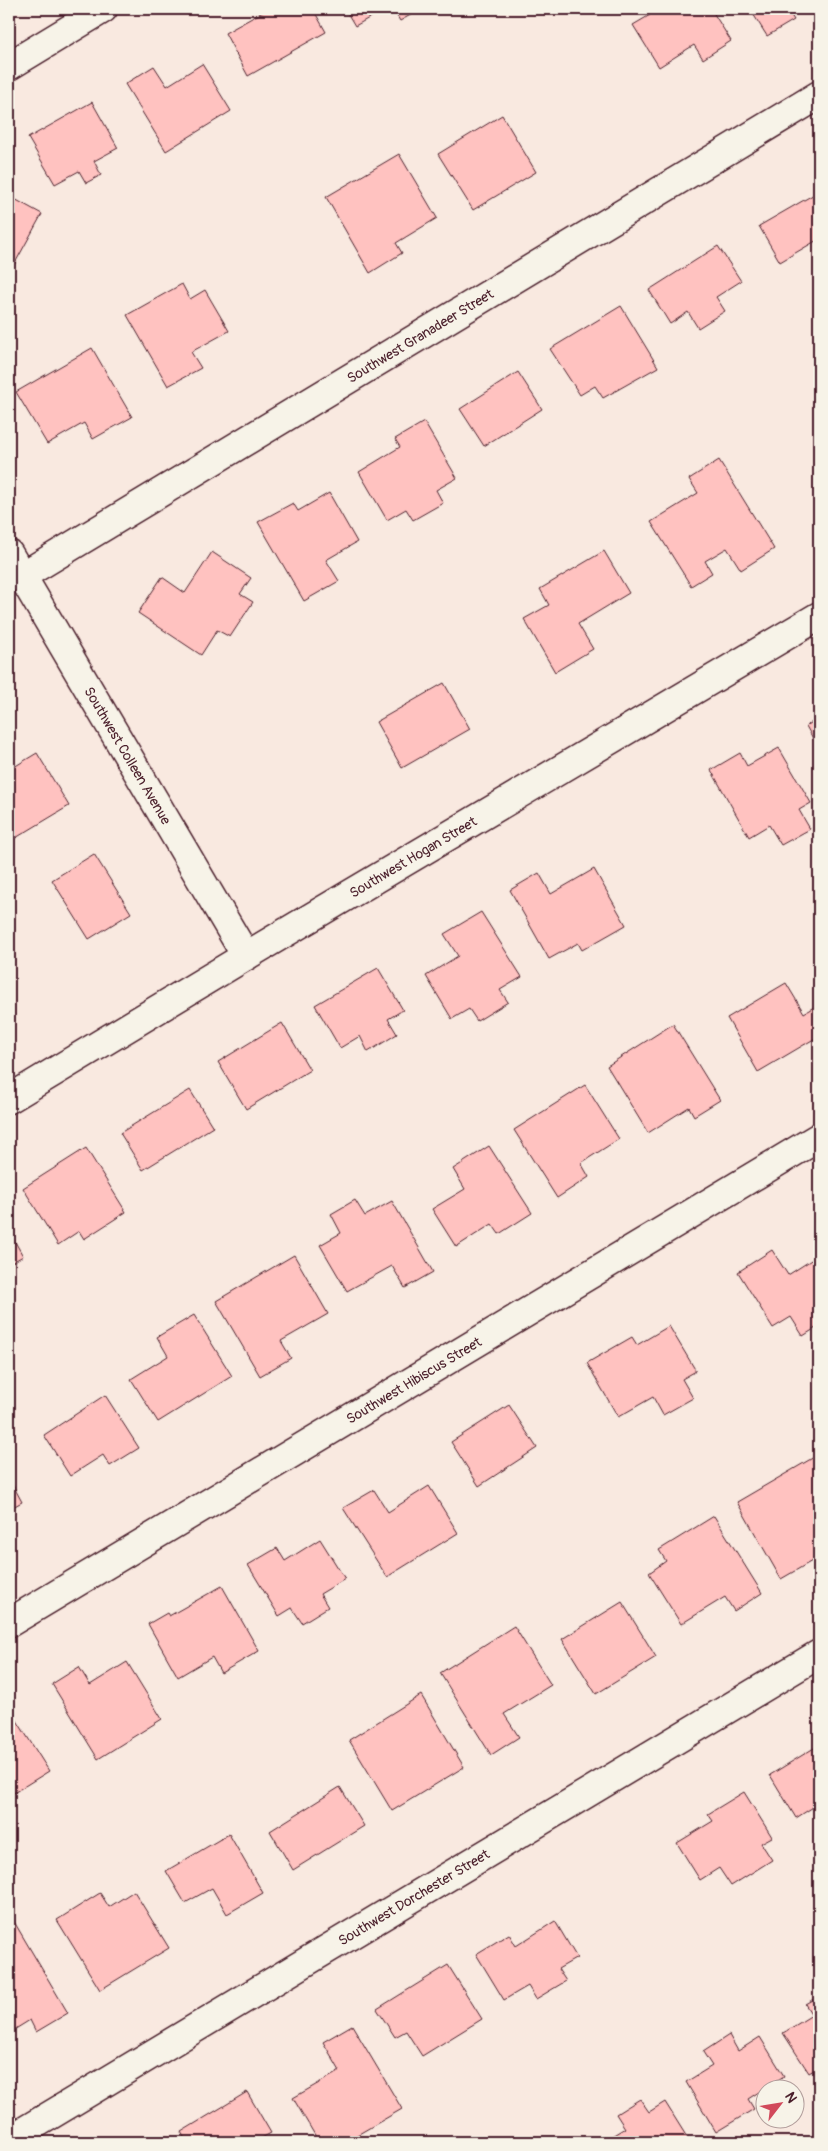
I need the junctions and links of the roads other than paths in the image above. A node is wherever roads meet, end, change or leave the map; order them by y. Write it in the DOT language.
graph roads {
  1 [pos="103,9"];
  2 [pos="9,66"];
  3 [pos="819,95"];
  4 [pos="15,565"];
  5 [pos="819,616"];
  6 [pos="246,956"];
  7 [pos="9,1100"];
  8 [pos="819,1137"];
  9 [pos="9,1623"];
  10 [pos="819,1654"];
  11 [pos="9,2140"];
  1 -- 2 [label="street"];
  3 -- 4 [label="street, Southwest Granadeer Street"];
  4 -- 6 [label="street, Southwest Colleen Avenue"];
  5 -- 6 [label="street, Southwest Hogan Street"];
  6 -- 7 [label="street, Southwest Hogan Street"];
  8 -- 9 [label="street, Southwest Hibiscus Street"];
  10 -- 11 [label="street, Southwest Dorchester Street"];
}
